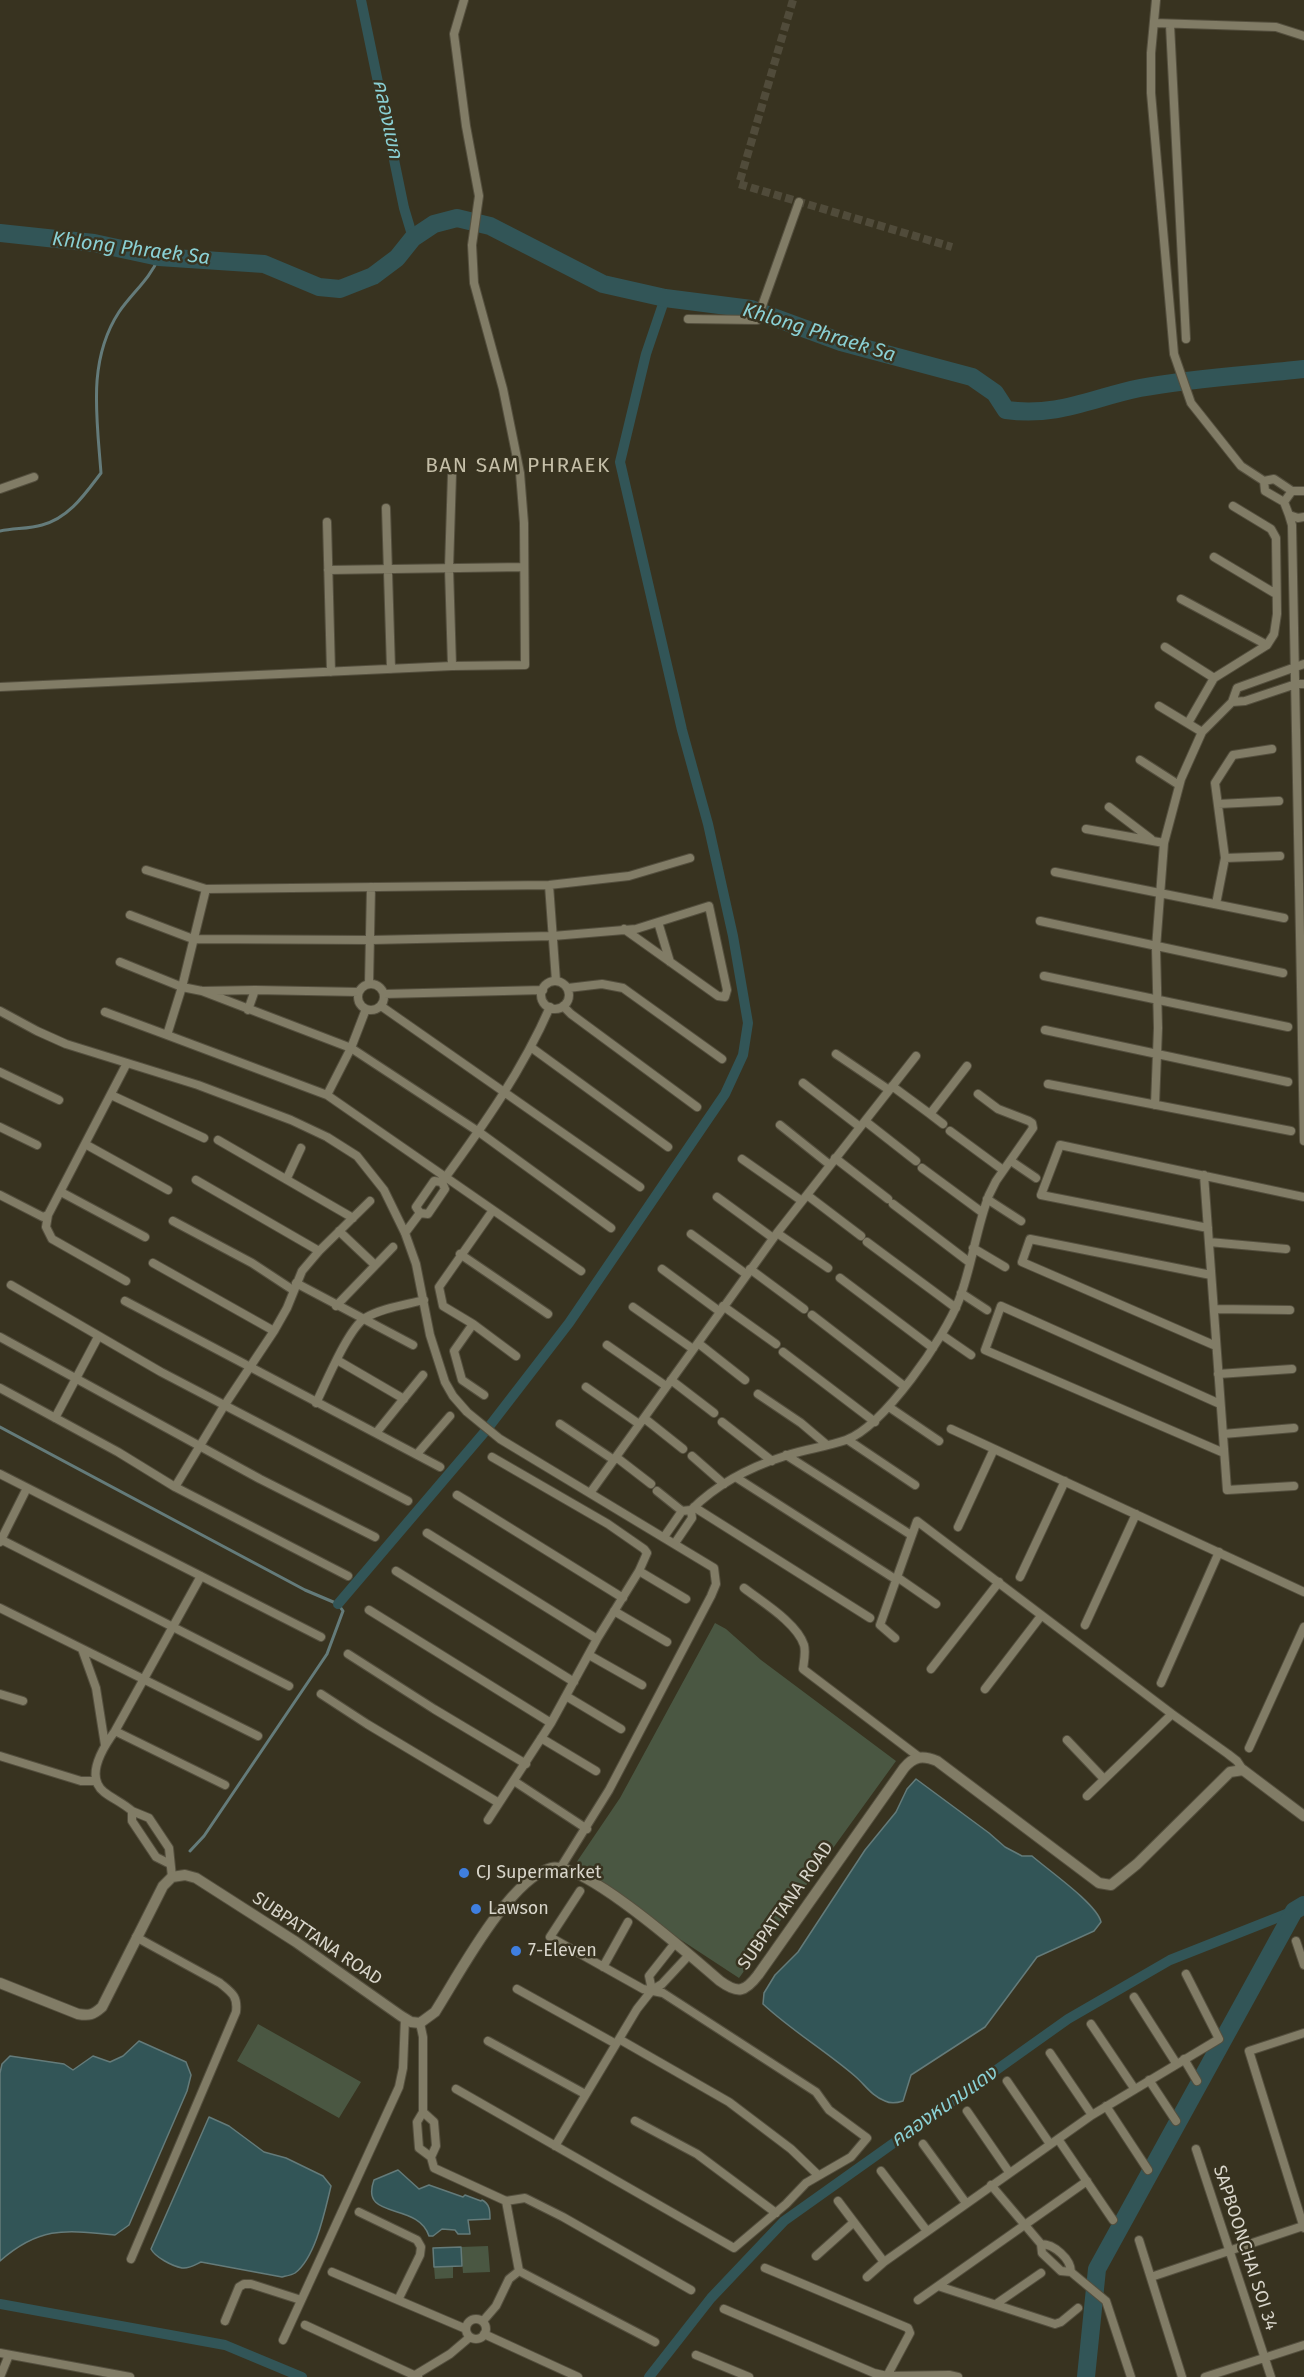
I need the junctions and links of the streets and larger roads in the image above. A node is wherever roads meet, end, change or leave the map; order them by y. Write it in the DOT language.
graph roads {
  1 [pos="464,0"];
  2 [pos="1156,0"];
  3 [pos="1155,23"];
  4 [pos="1170,25"];
  5 [pos="1304,36"];
  6 [pos="800,202"];
  7 [pos="688,319"];
  8 [pos="1186,339"];
  9 [pos="452,474"];
  10 [pos="34,477"];
  11 [pos="1264,481"];
  12 [pos="0,489"];
  13 [pos="1292,491"];
  14 [pos="1304,491"];
  15 [pos="1284,502"];
  16 [pos="1233,506"];
  17 [pos="386,508"];
  18 [pos="1289,515"];
  19 [pos="1304,517"];
  20 [pos="327,522"];
  21 [pos="1214,557"];
  22 [pos="524,567"];
  23 [pos="449,568"];
  24 [pos="387,569"];
  25 [pos="328,570"];
  26 [pos="1276,594"];
  27 [pos="1181,599"];
  28 [pos="1266,645"];
  29 [pos="1165,647"];
  30 [pos="1300,665"];
  31 [pos="452,666"];
  32 [pos="391,669"];
  33 [pos="331,672"];
  34 [pos="1214,678"];
  35 [pos="1300,684"];
  36 [pos="0,687"];
  37 [pos="1232,702"];
  38 [pos="1160,706"];
  39 [pos="1188,723"];
  40 [pos="1202,732"];
  41 [pos="1272,749"];
  42 [pos="1140,760"];
  43 [pos="1179,785"];
  44 [pos="1279,801"];
  45 [pos="1218,804"];
  46 [pos="1109,807"];
  47 [pos="1086,829"];
  48 [pos="1154,841"];
  49 [pos="1164,843"];
  50 [pos="1280,856"];
  51 [pos="690,858"];
  52 [pos="1225,858"];
  53 [pos="146,870"];
  54 [pos="1055,872"];
  55 [pos="1302,879"];
  56 [pos="549,885"];
  57 [pos="371,887"];
  58 [pos="206,889"];
  59 [pos="1160,893"];
  60 [pos="1216,904"];
  61 [pos="130,915"];
  62 [pos="1284,918"];
  63 [pos="1040,921"];
  64 [pos="658,922"];
  65 [pos="624,929"];
  66 [pos="553,936"];
  67 [pos="193,939"];
  68 [pos="371,940"];
  69 [pos="1156,946"];
  70 [pos="120,962"];
  71 [pos="670,963"];
  72 [pos="1283,973"];
  73 [pos="1044,976"];
  74 [pos="556,981"];
  75 [pos="369,984"];
  76 [pos="182,987"];
  77 [pos="568,988"];
  78 [pos="255,990"];
  79 [pos="543,990"];
  80 [pos="202,991"];
  81 [pos="359,992"];
  82 [pos="384,994"];
  83 [pos="1158,1000"];
  84 [pos="381,1006"];
  85 [pos="563,1006"];
  86 [pos="550,1007"];
  87 [pos="366,1009"];
  88 [pos="248,1010"];
  89 [pos="0,1011"];
  90 [pos="105,1012"];
  91 [pos="1288,1027"];
  92 [pos="1045,1030"];
  93 [pos="167,1035"];
  94 [pos="351,1048"];
  95 [pos="532,1048"];
  96 [pos="836,1054"];
  97 [pos="1157,1054"];
  98 [pos="916,1056"];
  99 [pos="722,1059"];
  100 [pos="127,1063"];
  101 [pos="967,1066"];
  102 [pos="0,1072"];
  103 [pos="1288,1082"];
  104 [pos="803,1083"];
  105 [pos="1048,1084"];
  106 [pos="891,1088"];
  107 [pos="504,1093"];
  108 [pos="978,1094"];
  109 [pos="111,1095"];
  110 [pos="327,1095"];
  111 [pos="59,1100"];
  112 [pos="1155,1105"];
  113 [pos="697,1107"];
  114 [pos="930,1114"];
  115 [pos="862,1124"];
  116 [pos="780,1125"];
  117 [pos="0,1127"];
  118 [pos="1291,1131"];
  119 [pos="479,1132"];
  120 [pos="204,1138"];
  121 [pos="218,1140"];
  122 [pos="1304,1141"];
  123 [pos="85,1144"];
  124 [pos="37,1145"];
  125 [pos="668,1147"];
  126 [pos="301,1148"];
  127 [pos="742,1159"];
  128 [pos="833,1161"];
  129 [pos="1011,1161"];
  130 [pos="1003,1170"];
  131 [pos="1204,1175"];
  132 [pos="287,1178"];
  133 [pos="1036,1178"];
  134 [pos="196,1180"];
  135 [pos="444,1180"];
  136 [pos="640,1187"];
  137 [pos="168,1190"];
  138 [pos="61,1192"];
  139 [pos="0,1195"];
  140 [pos="717,1197"];
  141 [pos="1304,1197"];
  142 [pos="805,1198"];
  143 [pos="987,1199"];
  144 [pos="370,1201"];
  145 [pos="493,1210"];
  146 [pos="420,1213"];
  147 [pos="982,1213"];
  148 [pos="48,1215"];
  149 [pos="352,1218"];
  150 [pos="174,1221"];
  151 [pos="1021,1221"];
  152 [pos="611,1228"];
  153 [pos="1208,1228"];
  154 [pos="339,1231"];
  155 [pos="405,1233"];
  156 [pos="691,1234"];
  157 [pos="775,1236"];
  158 [pos="145,1237"];
  159 [pos="1209,1242"];
  160 [pos="393,1247"];
  161 [pos="973,1248"];
  162 [pos="1286,1249"];
  163 [pos="318,1251"];
  164 [pos="460,1254"];
  165 [pos="969,1262"];
  166 [pos="153,1263"];
  167 [pos="375,1265"];
  168 [pos="1005,1267"];
  169 [pos="828,1268"];
  170 [pos="662,1269"];
  171 [pos="581,1271"];
  172 [pos="748,1271"];
  173 [pos="1211,1275"];
  174 [pos="840,1278"];
  175 [pos="126,1281"];
  176 [pos="11,1285"];
  177 [pos="295,1286"];
  178 [pos="961,1293"];
  179 [pos="424,1300"];
  180 [pos="125,1301"];
  181 [pos="336,1305"];
  182 [pos="633,1307"];
  183 [pos="956,1308"];
  184 [pos="721,1309"];
  185 [pos="804,1309"];
  186 [pos="1214,1309"];
  187 [pos="987,1310"];
  188 [pos="1290,1310"];
  189 [pos="548,1314"];
  190 [pos="812,1316"];
  191 [pos="364,1319"];
  192 [pos="473,1324"];
  193 [pos="274,1331"];
  194 [pos="942,1335"];
  195 [pos="0,1337"];
  196 [pos="98,1337"];
  197 [pos="776,1344"];
  198 [pos="413,1345"];
  199 [pos="607,1346"];
  200 [pos="695,1346"];
  201 [pos="1216,1346"];
  202 [pos="933,1348"];
  203 [pos="783,1352"];
  204 [pos="971,1354"];
  205 [pos="516,1356"];
  206 [pos="337,1360"];
  207 [pos="249,1368"];
  208 [pos="1292,1369"];
  209 [pos="1218,1374"];
  210 [pos="423,1375"];
  211 [pos="76,1379"];
  212 [pos="745,1380"];
  213 [pos="668,1383"];
  214 [pos="904,1386"];
  215 [pos="585,1387"];
  216 [pos="0,1388"];
  217 [pos="758,1394"];
  218 [pos="484,1395"];
  219 [pos="404,1399"];
  220 [pos="316,1403"];
  221 [pos="1220,1404"];
  222 [pos="224,1406"];
  223 [pos="889,1407"];
  224 [pos="714,1413"];
  225 [pos="450,1416"];
  226 [pos="55,1418"];
  227 [pos="641,1421"];
  228 [pos="722,1422"];
  229 [pos="874,1422"];
  230 [pos="560,1424"];
  231 [pos="1294,1428"];
  232 [pos="951,1429"];
  233 [pos="376,1433"];
  234 [pos="1223,1434"];
  235 [pos="848,1440"];
  236 [pos="939,1441"];
  237 [pos="200,1445"];
  238 [pos="826,1445"];
  239 [pos="683,1449"];
  240 [pos="993,1449"];
  241 [pos="1224,1453"];
  242 [pos="417,1454"];
  243 [pos="786,1455"];
  244 [pos="692,1456"];
  245 [pos="492,1457"];
  246 [pos="615,1459"];
  247 [pos="772,1461"];
  248 [pos="440,1467"];
  249 [pos="0,1474"];
  250 [pos="736,1478"];
  251 [pos="1065,1481"];
  252 [pos="724,1484"];
  253 [pos="915,1485"];
  254 [pos="176,1486"];
  255 [pos="1294,1486"];
  256 [pos="27,1488"];
  257 [pos="590,1493"];
  258 [pos="457,1495"];
  259 [pos="408,1501"];
  260 [pos="689,1509"];
  261 [pos="1136,1514"];
  262 [pos="958,1527"];
  263 [pos="427,1533"];
  264 [pos="908,1533"];
  265 [pos="375,1537"];
  266 [pos="664,1537"];
  267 [pos="0,1540"];
  268 [pos="675,1543"];
  269 [pos="1219,1552"];
  270 [pos="396,1571"];
  271 [pos="639,1571"];
  272 [pos="201,1576"];
  273 [pos="348,1576"];
  274 [pos="895,1577"];
  275 [pos="1020,1577"];
  276 [pos="999,1582"];
  277 [pos="744,1588"];
  278 [pos="1304,1592"];
  279 [pos="623,1598"];
  280 [pos="686,1599"];
  281 [pos="936,1604"];
  282 [pos="0,1608"];
  283 [pos="369,1610"];
  284 [pos="614,1611"];
  285 [pos="1041,1616"];
  286 [pos="870,1618"];
  287 [pos="1085,1625"];
  288 [pos="173,1627"];
  289 [pos="1304,1627"];
  290 [pos="321,1637"];
  291 [pos="895,1638"];
  292 [pos="597,1640"];
  293 [pos="667,1642"];
  294 [pos="82,1649"];
  295 [pos="348,1654"];
  296 [pos="589,1655"];
  297 [pos="931,1669"];
  298 [pos="144,1679"];
  299 [pos="574,1682"];
  300 [pos="1161,1683"];
  301 [pos="642,1685"];
  302 [pos="289,1686"];
  303 [pos="985,1689"];
  304 [pos="0,1694"];
  305 [pos="321,1694"];
  306 [pos="566,1696"];
  307 [pos="23,1701"];
  308 [pos="1172,1714"];
  309 [pos="551,1723"];
  310 [pos="621,1730"];
  311 [pos="115,1731"];
  312 [pos="258,1736"];
  313 [pos="541,1738"];
  314 [pos="1067,1740"];
  315 [pos="105,1745"];
  316 [pos="1249,1748"];
  317 [pos="0,1756"];
  318 [pos="919,1757"];
  319 [pos="525,1764"];
  320 [pos="1243,1770"];
  321 [pos="596,1771"];
  322 [pos="1104,1779"];
  323 [pos="514,1780"];
  324 [pos="96,1781"];
  325 [pos="225,1785"];
  326 [pos="1087,1796"];
  327 [pos="499,1803"];
  328 [pos="132,1811"];
  329 [pos="1304,1816"];
  330 [pos="488,1820"];
  331 [pos="587,1829"];
  332 [pos="170,1864"];
  333 [pos="561,1867"];
  334 [pos="172,1877"];
  335 [pos="580,1891"];
  336 [pos="628,1922"];
  337 [pos="136,1938"];
  338 [pos="1296,1941"];
  339 [pos="675,1943"];
  340 [pos="689,1955"];
  341 [pos="1304,1965"];
  342 [pos="603,1967"];
  343 [pos="1186,1974"];
  344 [pos="0,1983"];
  345 [pos="517,1989"];
  346 [pos="652,1990"];
  347 [pos="1134,1997"];
  348 [pos="405,2018"];
  349 [pos="420,2023"];
  350 [pos="1091,2024"];
  351 [pos="1304,2033"];
  352 [pos="488,2040"];
  353 [pos="617,2042"];
  354 [pos="1050,2053"];
  355 [pos="1184,2059"];
  356 [pos="1176,2063"];
  357 [pos="1149,2080"];
  358 [pos="1007,2081"];
  359 [pos="1197,2081"];
  360 [pos="1134,2088"];
  361 [pos="456,2089"];
  362 [pos="585,2094"];
  363 [pos="1106,2106"];
  364 [pos="967,2111"];
  365 [pos="423,2112"];
  366 [pos="1092,2115"];
  367 [pos="635,2121"];
  368 [pos="1176,2121"];
  369 [pos="1058,2139"];
  370 [pos="923,2144"];
  371 [pos="1050,2144"];
  372 [pos="555,2146"];
  373 [pos="1196,2149"];
  374 [pos="431,2157"];
  375 [pos="881,2170"];
  376 [pos="1148,2170"];
  377 [pos="1009,2172"];
  378 [pos="818,2175"];
  379 [pos="1087,2181"];
  380 [pos="991,2185"];
  381 [pos="506,2201"];
  382 [pos="838,2201"];
  383 [pos="966,2203"];
  384 [pos="359,2212"];
  385 [pos="776,2213"];
  386 [pos="1113,2220"];
  387 [pos="854,2222"];
  388 [pos="1024,2225"];
  389 [pos="1304,2227"];
  390 [pos="927,2231"];
  391 [pos="1139,2240"];
  392 [pos="1229,2250"];
  393 [pos="816,2256"];
  394 [pos="131,2259"];
  395 [pos="884,2262"];
  396 [pos="765,2268"];
  397 [pos="519,2271"];
  398 [pos="332,2272"];
  399 [pos="1041,2273"];
  400 [pos="867,2277"];
  401 [pos="1151,2277"];
  402 [pos="938,2286"];
  403 [pos="691,2290"];
  404 [pos="301,2300"];
  405 [pos="398,2300"];
  406 [pos="918,2300"];
  407 [pos="996,2304"];
  408 [pos="1078,2308"];
  409 [pos="724,2309"];
  410 [pos="483,2321"];
  411 [pos="225,2322"];
  412 [pos="305,2325"];
  413 [pos="468,2333"];
  414 [pos="484,2334"];
  415 [pos="283,2340"];
  416 [pos="655,2342"];
  417 [pos="1304,2345"];
  418 [pos="4,2354"];
  419 [pos="696,2355"];
  420 [pos="1264,2358"];
  421 [pos="415,2376"];
  422 [pos="887,2376"];
  423 [pos="0,2377"];
  424 [pos="130,2377"];
  425 [pos="578,2377"];
  426 [pos="748,2377"];
  427 [pos="958,2377"];
  428 [pos="1131,2377"];
  429 [pos="1182,2377"];
  430 [pos="1205,2377"];
  431 [pos="1271,2377"];
  1 -- 22 [label="street"];
  2 -- 3 [label="street"];
  3 -- 4 [label="street"];
  3 -- 11 [label="street"];
  4 -- 5 [label="street"];
  4 -- 8 [label="street"];
  6 -- 7 [label="street"];
  9 -- 23 [label="street"];
  10 -- 12 [label="street"];
  11 -- 13 [label="street"];
  11 -- 15 [label="street"];
  13 -- 14 [label="street"];
  13 -- 15 [label="street"];
  15 -- 18 [label="street"];
  16 -- 26 [label="street"];
  17 -- 24 [label="street"];
  18 -- 19 [label="street"];
  18 -- 30 [label="street"];
  20 -- 25 [label="street"];
  21 -- 26 [label="street"];
  22 -- 23 [label="street"];
  22 -- 31 [label="street"];
  23 -- 24 [label="street"];
  23 -- 31 [label="street"];
  24 -- 25 [label="street"];
  24 -- 32 [label="street"];
  25 -- 33 [label="street"];
  26 -- 28 [label="street"];
  27 -- 28 [label="street"];
  28 -- 34 [label="street"];
  29 -- 34 [label="street"];
  30 -- 35 [label="street"];
  30 -- 37 [label="street"];
  31 -- 32 [label="street"];
  32 -- 33 [label="street"];
  33 -- 36 [label="street"];
  34 -- 39 [label="street"];
  35 -- 37 [label="street"];
  35 -- 55 [label="street"];
  37 -- 40 [label="street"];
  38 -- 39 [label="street"];
  39 -- 40 [label="street"];
  40 -- 43 [label="street"];
  41 -- 45 [label="street"];
  42 -- 43 [label="street"];
  43 -- 49 [label="street"];
  44 -- 45 [label="street"];
  45 -- 52 [label="street"];
  46 -- 48 [label="street"];
  47 -- 48 [label="street"];
  48 -- 49 [label="street"];
  49 -- 59 [label="street"];
  50 -- 52 [label="street"];
  51 -- 56 [label="street"];
  52 -- 60 [label="street"];
  53 -- 58 [label="street"];
  54 -- 59 [label="street"];
  55 -- 122 [label="street"];
  56 -- 57 [label="street"];
  56 -- 66 [label="street"];
  57 -- 58 [label="street"];
  57 -- 68 [label="street"];
  58 -- 67 [label="street"];
  59 -- 60 [label="street"];
  59 -- 69 [label="street"];
  60 -- 62 [label="street"];
  61 -- 67 [label="street"];
  63 -- 69 [label="street"];
  64 -- 65 [label="street"];
  64 -- 71 [label="street"];
  64 -- 71 [label="street"];
  65 -- 66 [label="street"];
  65 -- 71 [label="street"];
  66 -- 68 [label="street"];
  66 -- 74 [label="street"];
  67 -- 68 [label="street"];
  67 -- 76 [label="street"];
  68 -- 75 [label="street"];
  69 -- 72 [label="street"];
  69 -- 83 [label="street"];
  70 -- 76 [label="street"];
  73 -- 83 [label="street"];
  74 -- 77 [label="street"];
  74 -- 79 [label="street"];
  75 -- 81 [label="street"];
  75 -- 82 [label="street"];
  76 -- 80 [label="street"];
  76 -- 93 [label="street"];
  77 -- 85 [label="street"];
  77 -- 99 [label="street"];
  78 -- 80 [label="street"];
  78 -- 81 [label="street"];
  78 -- 88 [label="street"];
  79 -- 82 [label="street"];
  79 -- 86 [label="street"];
  80 -- 88 [label="street"];
  81 -- 87 [label="street"];
  82 -- 84 [label="street"];
  83 -- 91 [label="street"];
  83 -- 97 [label="street"];
  84 -- 87 [label="street"];
  84 -- 107 [label="street"];
  85 -- 86 [label="street"];
  85 -- 113 [label="street"];
  86 -- 95 [label="street"];
  87 -- 94 [label="street"];
  88 -- 94 [label="street"];
  89 -- 100 [label="street"];
  90 -- 93 [label="street"];
  92 -- 97 [label="street"];
  93 -- 110 [label="street"];
  94 -- 110 [label="street"];
  94 -- 119 [label="street"];
  95 -- 107 [label="street"];
  95 -- 125 [label="street"];
  96 -- 106 [label="street"];
  97 -- 103 [label="street"];
  97 -- 112 [label="street"];
  98 -- 106 [label="street"];
  100 -- 109 [label="street"];
  100 -- 155 [label="street"];
  101 -- 114 [label="street"];
  102 -- 111 [label="street"];
  104 -- 115 [label="street"];
  105 -- 112 [label="street"];
  106 -- 114 [label="street"];
  106 -- 115 [label="street"];
  107 -- 119 [label="street"];
  107 -- 136 [label="street"];
  108 -- 129 [label="street"];
  109 -- 120 [label="street"];
  109 -- 123 [label="street"];
  110 -- 135 [label="street"];
  112 -- 118 [label="street"];
  114 -- 130 [label="street"];
  115 -- 128 [label="street"];
  115 -- 147 [label="street"];
  116 -- 128 [label="street"];
  117 -- 124 [label="street"];
  119 -- 135 [label="street"];
  119 -- 152 [label="street"];
  121 -- 132 [label="street"];
  123 -- 137 [label="street"];
  123 -- 138 [label="street"];
  126 -- 132 [label="street"];
  127 -- 142 [label="street"];
  128 -- 142 [label="street"];
  128 -- 165 [label="street"];
  129 -- 130 [label="street"];
  129 -- 133 [label="street"];
  130 -- 143 [label="street"];
  131 -- 141 [label="street"];
  131 -- 153 [label="street"];
  131 -- 153 [label="street"];
  132 -- 149 [label="street"];
  134 -- 163 [label="street"];
  135 -- 145 [label="street"];
  135 -- 146 [label="street"];
  135 -- 146 [label="street"];
  138 -- 148 [label="street"];
  138 -- 158 [label="street"];
  139 -- 148 [label="street"];
  140 -- 157 [label="street"];
  142 -- 157 [label="street"];
  142 -- 183 [label="street"];
  143 -- 147 [label="street"];
  143 -- 151 [label="street"];
  144 -- 149 [label="street"];
  145 -- 164 [label="street"];
  145 -- 171 [label="street"];
  146 -- 155 [label="street"];
  147 -- 161 [label="street"];
  148 -- 175 [label="street"];
  149 -- 154 [label="street"];
  150 -- 177 [label="street"];
  153 -- 159 [label="street"];
  154 -- 163 [label="street"];
  154 -- 167 [label="street"];
  155 -- 179 [label="street"];
  156 -- 172 [label="street"];
  157 -- 169 [label="street"];
  157 -- 172 [label="street"];
  159 -- 162 [label="street"];
  159 -- 173 [label="street"];
  160 -- 167 [label="street"];
  161 -- 165 [label="street"];
  161 -- 168 [label="street"];
  163 -- 177 [label="street"];
  164 -- 189 [label="street"];
  164 -- 192 [label="street"];
  165 -- 178 [label="street"];
  166 -- 193 [label="street"];
  167 -- 181 [label="street"];
  170 -- 184 [label="street"];
  172 -- 184 [label="street"];
  172 -- 185 [label="street"];
  173 -- 186 [label="street"];
  173 -- 201 [label="street"];
  174 -- 202 [label="street"];
  176 -- 196 [label="street"];
  177 -- 181 [label="street"];
  177 -- 193 [label="street"];
  178 -- 183 [label="street"];
  178 -- 187 [label="street"];
  179 -- 191 [label="street"];
  179 -- 257 [label="street"];
  180 -- 207 [label="street"];
  181 -- 191 [label="street"];
  182 -- 200 [label="street"];
  183 -- 194 [label="street"];
  184 -- 197 [label="street"];
  184 -- 200 [label="street"];
  186 -- 188 [label="street"];
  186 -- 201 [label="street"];
  190 -- 214 [label="street"];
  191 -- 198 [label="street"];
  191 -- 206 [label="street"];
  192 -- 205 [label="street"];
  192 -- 218 [label="street"];
  193 -- 207 [label="street"];
  194 -- 202 [label="street"];
  194 -- 204 [label="street"];
  195 -- 211 [label="street"];
  196 -- 211 [label="street"];
  196 -- 222 [label="street"];
  199 -- 213 [label="street"];
  200 -- 212 [label="street"];
  200 -- 213 [label="street"];
  201 -- 209 [label="street"];
  202 -- 214 [label="street"];
  203 -- 229 [label="street"];
  206 -- 219 [label="street"];
  206 -- 220 [label="street"];
  207 -- 220 [label="street"];
  207 -- 222 [label="street"];
  208 -- 209 [label="street"];
  209 -- 221 [label="street"];
  210 -- 219 [label="street"];
  211 -- 226 [label="street"];
  211 -- 237 [label="street"];
  213 -- 224 [label="street"];
  213 -- 227 [label="street"];
  214 -- 223 [label="street"];
  215 -- 227 [label="street"];
  216 -- 226 [label="street"];
  217 -- 238 [label="street"];
  219 -- 233 [label="street"];
  220 -- 233 [label="street"];
  221 -- 234 [label="street"];
  221 -- 241 [label="street"];
  222 -- 237 [label="street"];
  222 -- 259 [label="street"];
  223 -- 229 [label="street"];
  223 -- 236 [label="street"];
  225 -- 242 [label="street"];
  226 -- 254 [label="street"];
  227 -- 239 [label="street"];
  227 -- 246 [label="street"];
  228 -- 247 [label="street"];
  229 -- 235 [label="street"];
  230 -- 246 [label="street"];
  231 -- 234 [label="street"];
  232 -- 240 [label="street"];
  233 -- 242 [label="street"];
  234 -- 241 [label="street"];
  235 -- 238 [label="street"];
  235 -- 253 [label="street"];
  237 -- 254 [label="street"];
  237 -- 265 [label="street"];
  238 -- 243 [label="street"];
  240 -- 251 [label="street"];
  240 -- 262 [label="street"];
  241 -- 255 [label="street"];
  242 -- 248 [label="street"];
  243 -- 247 [label="street"];
  243 -- 264 [label="street"];
  244 -- 252 [label="street"];
  245 -- 271 [label="street"];
  246 -- 257 [label="street"];
  246 -- 260 [label="street"];
  247 -- 250 [label="street"];
  249 -- 256 [label="street"];
  250 -- 252 [label="street"];
  250 -- 274 [label="street"];
  251 -- 261 [label="street"];
  251 -- 275 [label="street"];
  252 -- 260 [label="street"];
  254 -- 273 [label="street"];
  256 -- 267 [label="street"];
  256 -- 272 [label="street"];
  257 -- 266 [label="street"];
  258 -- 279 [label="street"];
  260 -- 266 [label="street"];
  260 -- 268 [label="street"];
  260 -- 286 [label="street"];
  261 -- 269 [label="street"];
  261 -- 287 [label="street"];
  263 -- 292 [label="street"];
  266 -- 268 [label="street"];
  267 -- 288 [label="street"];
  268 -- 331 [label="street"];
  269 -- 278 [label="street"];
  269 -- 300 [label="street"];
  270 -- 299 [label="street"];
  271 -- 279 [label="street"];
  271 -- 280 [label="street"];
  272 -- 288 [label="street"];
  272 -- 290 [label="street"];
  274 -- 276 [label="street"];
  274 -- 281 [label="street"];
  274 -- 291 [label="street"];
  276 -- 285 [label="street"];
  276 -- 297 [label="street"];
  277 -- 318 [label="street"];
  279 -- 284 [label="street"];
  282 -- 294 [label="street"];
  283 -- 309 [label="street"];
  284 -- 292 [label="street"];
  284 -- 293 [label="street"];
  285 -- 303 [label="street"];
  285 -- 308 [label="street"];
  288 -- 298 [label="street"];
  288 -- 302 [label="street"];
  289 -- 316 [label="street"];
  292 -- 296 [label="street"];
  294 -- 298 [label="street"];
  294 -- 315 [label="street"];
  295 -- 319 [label="street"];
  296 -- 299 [label="street"];
  296 -- 301 [label="street"];
  298 -- 311 [label="street"];
  298 -- 312 [label="street"];
  299 -- 306 [label="street"];
  304 -- 307 [label="street"];
  305 -- 327 [label="street"];
  306 -- 309 [label="street"];
  306 -- 310 [label="street"];
  308 -- 320 [label="street"];
  308 -- 322 [label="street"];
  309 -- 313 [label="street"];
  311 -- 315 [label="street"];
  311 -- 325 [label="street"];
  313 -- 319 [label="street"];
  313 -- 321 [label="street"];
  314 -- 322 [label="street"];
  315 -- 324 [label="street"];
  317 -- 324 [label="street"];
  318 -- 320 [label="street"];
  318 -- 340 [label="street, SUBPATTANA ROAD"];
  319 -- 323 [label="street"];
  320 -- 329 [label="street"];
  322 -- 326 [label="street"];
  323 -- 327 [label="street"];
  323 -- 331 [label="street"];
  324 -- 328 [label="street"];
  327 -- 330 [label="street"];
  328 -- 332 [label="street"];
  328 -- 332 [label="street"];
  331 -- 333 [label="street"];
  332 -- 334 [label="street"];
  333 -- 339 [label="street, SUBPATTANA ROAD"];
  333 -- 349 [label="street"];
  334 -- 337 [label="street"];
  334 -- 348 [label="street, SUBPATTANA ROAD"];
  335 -- 342 [label="street"];
  336 -- 342 [label="street"];
  337 -- 344 [label="street"];
  337 -- 394 [label="street"];
  338 -- 341 [label="street"];
  339 -- 340 [label="street, SUBPATTANA ROAD"];
  339 -- 346 [label="street"];
  340 -- 346 [label="street"];
  342 -- 346 [label="street"];
  343 -- 355 [label="street"];
  345 -- 353 [label="street"];
  346 -- 353 [label="street"];
  346 -- 378 [label="street"];
  347 -- 356 [label="street"];
  348 -- 349 [label="street, SUBPATTANA ROAD"];
  348 -- 404 [label="street"];
  349 -- 365 [label="street"];
  350 -- 360 [label="street"];
  351 -- 389 [label="street"];
  352 -- 362 [label="street"];
  353 -- 362 [label="street"];
  353 -- 378 [label="street"];
  354 -- 366 [label="street"];
  355 -- 356 [label="street"];
  355 -- 359 [label="street"];
  356 -- 357 [label="street"];
  357 -- 360 [label="street"];
  357 -- 368 [label="street"];
  358 -- 371 [label="street"];
  360 -- 363 [label="street"];
  361 -- 372 [label="street"];
  362 -- 372 [label="street"];
  363 -- 366 [label="street"];
  363 -- 376 [label="street"];
  364 -- 377 [label="street"];
  365 -- 374 [label="street"];
  365 -- 374 [label="street"];
  366 -- 369 [label="street"];
  367 -- 385 [label="street"];
  369 -- 371 [label="street"];
  369 -- 379 [label="street"];
  370 -- 383 [label="street"];
  371 -- 377 [label="street"];
  372 -- 385 [label="street"];
  373 -- 392 [label="street, SAPBOONCHAI SOI 34"];
  374 -- 381 [label="street"];
  375 -- 390 [label="street"];
  377 -- 380 [label="street"];
  378 -- 385 [label="street"];
  379 -- 386 [label="street"];
  379 -- 388 [label="street"];
  380 -- 383 [label="street"];
  380 -- 388 [label="street"];
  381 -- 397 [label="street"];
  381 -- 403 [label="street"];
  382 -- 387 [label="street"];
  383 -- 390 [label="street"];
  384 -- 405 [label="street"];
  387 -- 393 [label="street"];
  387 -- 395 [label="street"];
  388 -- 402 [label="street"];
  388 -- 428 [label="street"];
  389 -- 392 [label="street"];
  390 -- 395 [label="street"];
  391 -- 401 [label="street"];
  392 -- 401 [label="street"];
  392 -- 420 [label="street, SAPBOONCHAI SOI 34"];
  395 -- 400 [label="street"];
  396 -- 422 [label="street"];
  397 -- 410 [label="street"];
  397 -- 416 [label="street"];
  398 -- 405 [label="street"];
  399 -- 407 [label="street"];
  401 -- 429 [label="street"];
  402 -- 406 [label="street"];
  402 -- 407 [label="street"];
  404 -- 411 [label="street"];
  404 -- 415 [label="street"];
  405 -- 413 [label="street"];
  407 -- 408 [label="street"];
  409 -- 422 [label="street"];
  410 -- 413 [label="street"];
  410 -- 414 [label="street"];
  412 -- 421 [label="street"];
  413 -- 414 [label="street"];
  413 -- 421 [label="street"];
  414 -- 425 [label="street"];
  417 -- 420 [label="street"];
  418 -- 423 [label="street"];
  418 -- 424 [label="street"];
  419 -- 426 [label="street"];
  420 -- 430 [label="street"];
  420 -- 431 [label="street, SAPBOONCHAI SOI 34"];
  422 -- 427 [label="street"];
}
